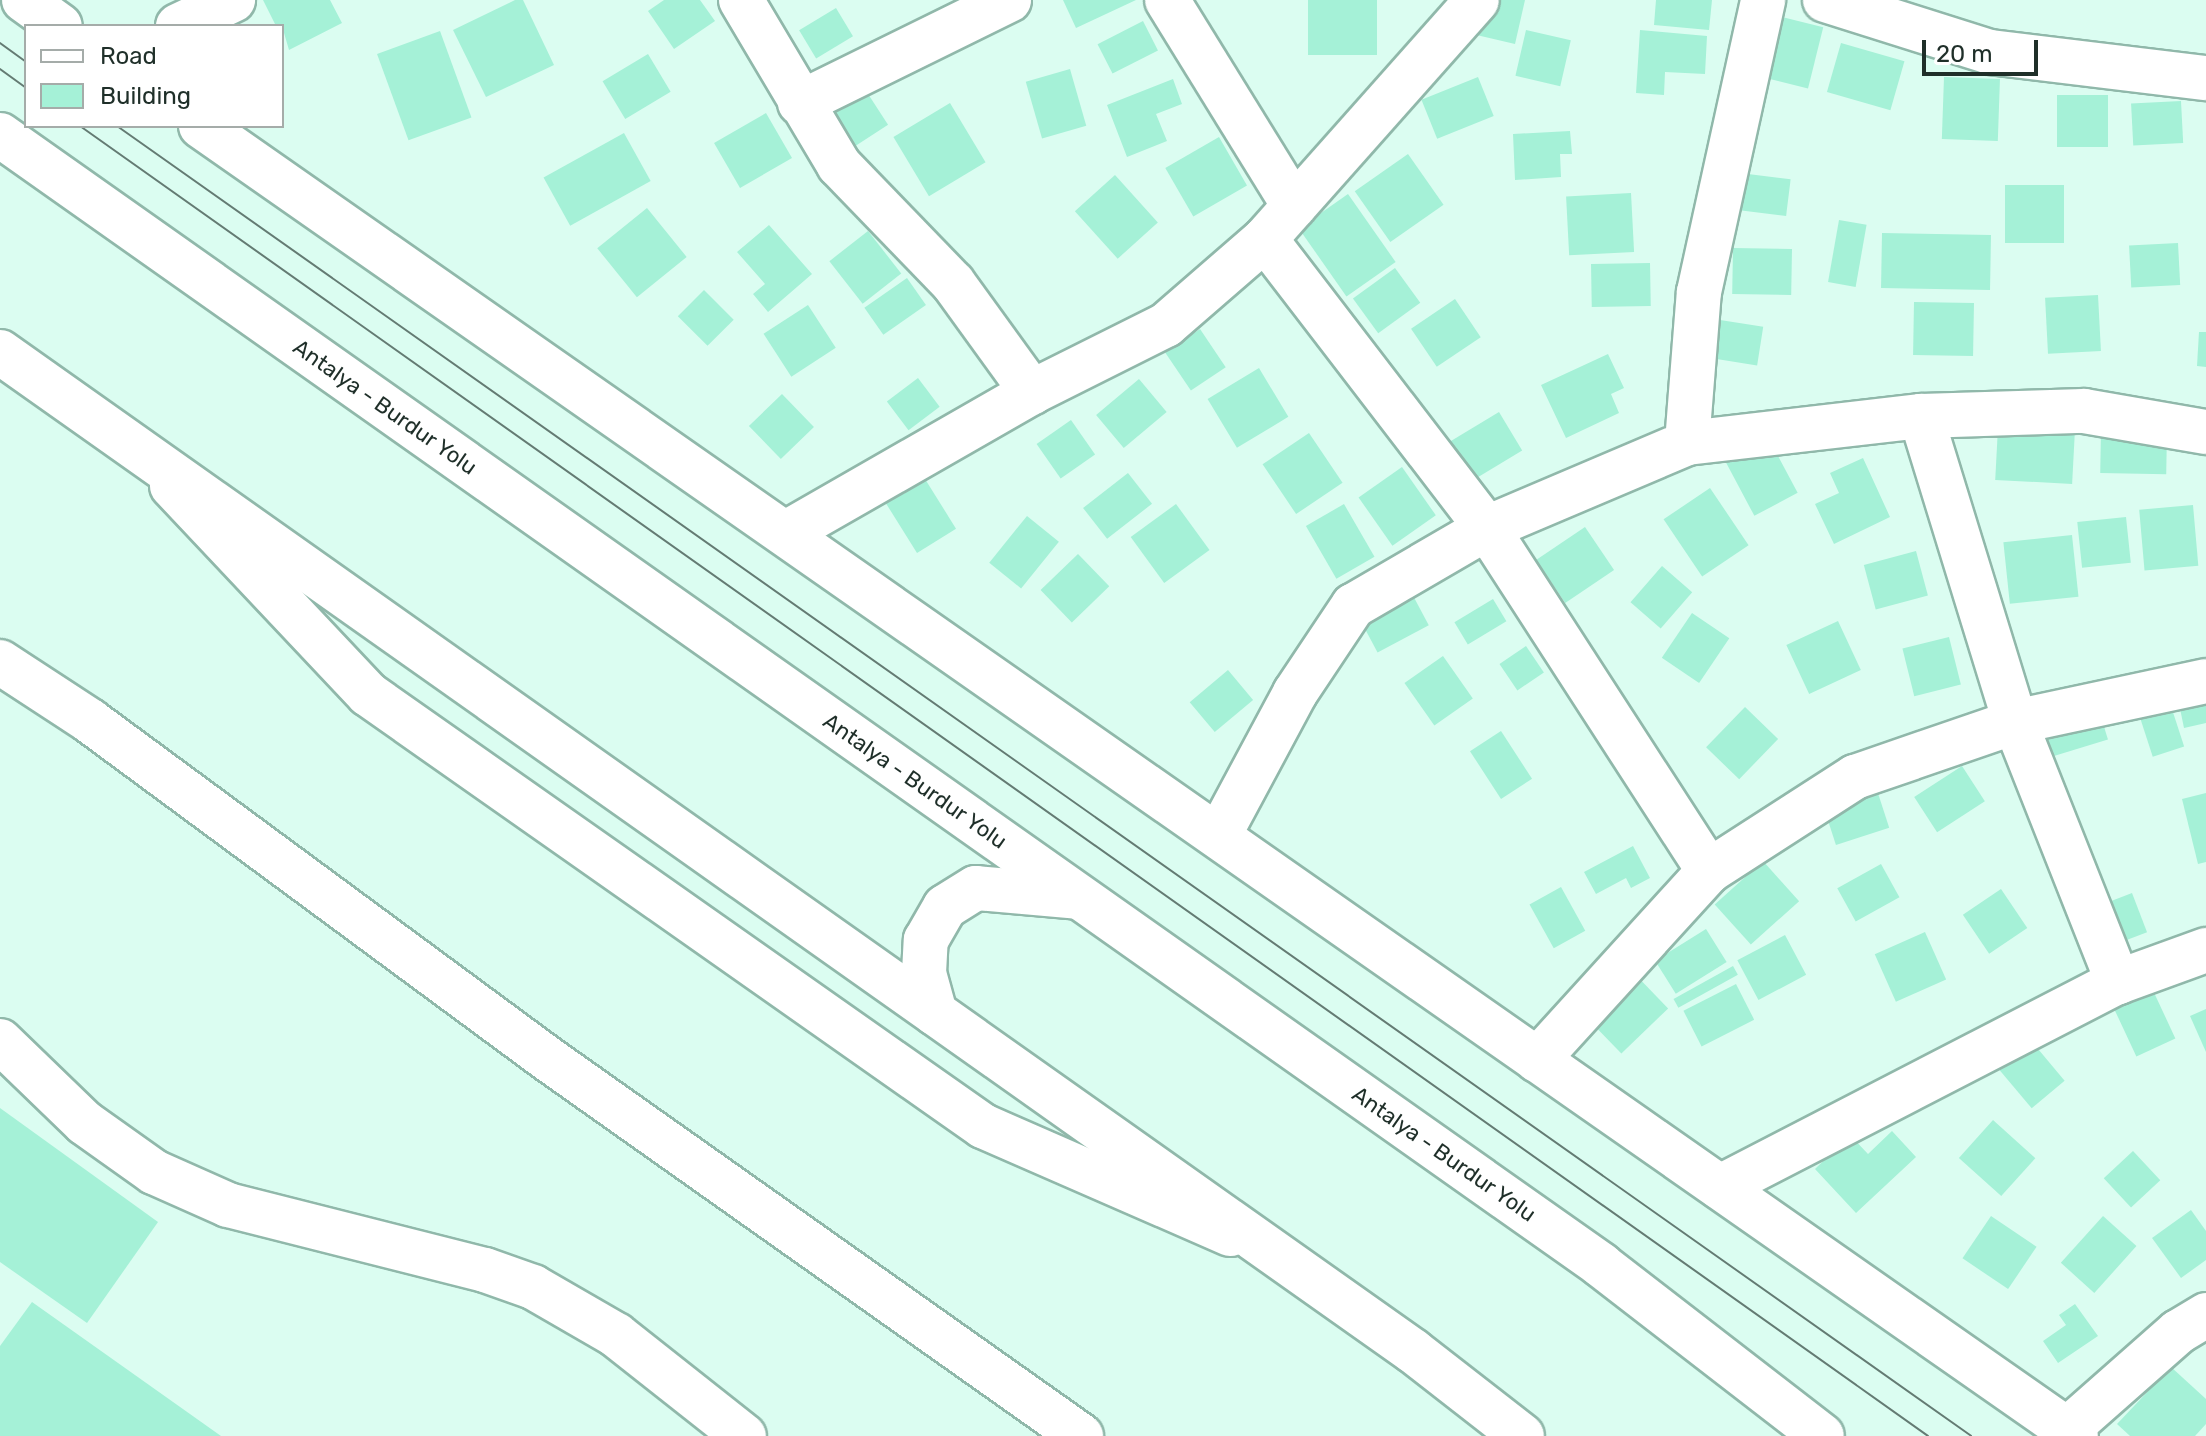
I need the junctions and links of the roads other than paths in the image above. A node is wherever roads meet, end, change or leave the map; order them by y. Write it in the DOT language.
graph roads {
  1 [pos="24,0"];
  2 [pos="233,0"];
  3 [pos="741,0"];
  4 [pos="1009,0"];
  5 [pos="1167,0"];
  6 [pos="1477,0"];
  7 [pos="1763,0"];
  8 [pos="1825,0"];
  9 [pos="57,24"];
  10 [pos="182,24"];
  11 [pos="2206,78"];
  12 [pos="800,103"];
  13 [pos="204,128"];
  14 [pos="0,135"];
  15 [pos="1294,206"];
  16 [pos="1265,239"];
  17 [pos="0,352"];
  18 [pos="1032,392"];
  19 [pos="1921,416"];
  20 [pos="2206,432"];
  21 [pos="1687,443"];
  22 [pos="138,449"];
  23 [pos="1487,528"];
  24 [pos="786,533"];
  25 [pos="0,662"];
  26 [pos="2206,681"];
  27 [pos="2015,722"];
  28 [pos="1220,833"];
  29 [pos="1709,871"];
  30 [pos="1080,897"];
  31 [pos="2206,950"];
  32 [pos="2118,982"];
  33 [pos="935,1013"];
  34 [pos="0,1041"];
  35 [pos="1537,1060"];
  36 [pos="1720,1187"];
  37 [pos="1277,1255"];
  38 [pos="2206,1315"];
  39 [pos="2072,1433"];
  40 [pos="744,1436"];
  41 [pos="1081,1436"];
  42 [pos="1522,1436"];
  43 [pos="1822,1436"];
  1 -- 9 [label="main road"];
  2 -- 10 [label="main road"];
  3 -- 12 [label="main road"];
  4 -- 12 [label="main road"];
  5 -- 15 [label="main road"];
  6 -- 15 [label="main road"];
  7 -- 21 [label="main road"];
  8 -- 11 [label="main road"];
  12 -- 18 [label="main road"];
  13 -- 24 [label="main road"];
  14 -- 30 [label="main road, Antalya - Burdur Yolu"];
  15 -- 16 [label="main road"];
  16 -- 18 [label="main road"];
  16 -- 23 [label="main road"];
  17 -- 22 [label="main road"];
  18 -- 24 [label="main road"];
  19 -- 20 [label="main road"];
  19 -- 21 [label="main road"];
  19 -- 27 [label="main road"];
  21 -- 23 [label="main road"];
  22 -- 33 [label="main road"];
  22 -- 37 [label="main road"];
  23 -- 28 [label="main road"];
  23 -- 29 [label="main road"];
  24 -- 28 [label="main road"];
  25 -- 41 [label="main road"];
  26 -- 27 [label="main road"];
  27 -- 29 [label="main road"];
  27 -- 32 [label="main road"];
  28 -- 35 [label="main road"];
  29 -- 35 [label="main road"];
  30 -- 33 [label="main road"];
  30 -- 43 [label="main road, Antalya - Burdur Yolu"];
  31 -- 32 [label="main road"];
  32 -- 36 [label="main road"];
  33 -- 37 [label="main road"];
  34 -- 40 [label="main road"];
  35 -- 36 [label="main road"];
  36 -- 39 [label="main road"];
  37 -- 42 [label="main road"];
  38 -- 39 [label="main road"];
}
